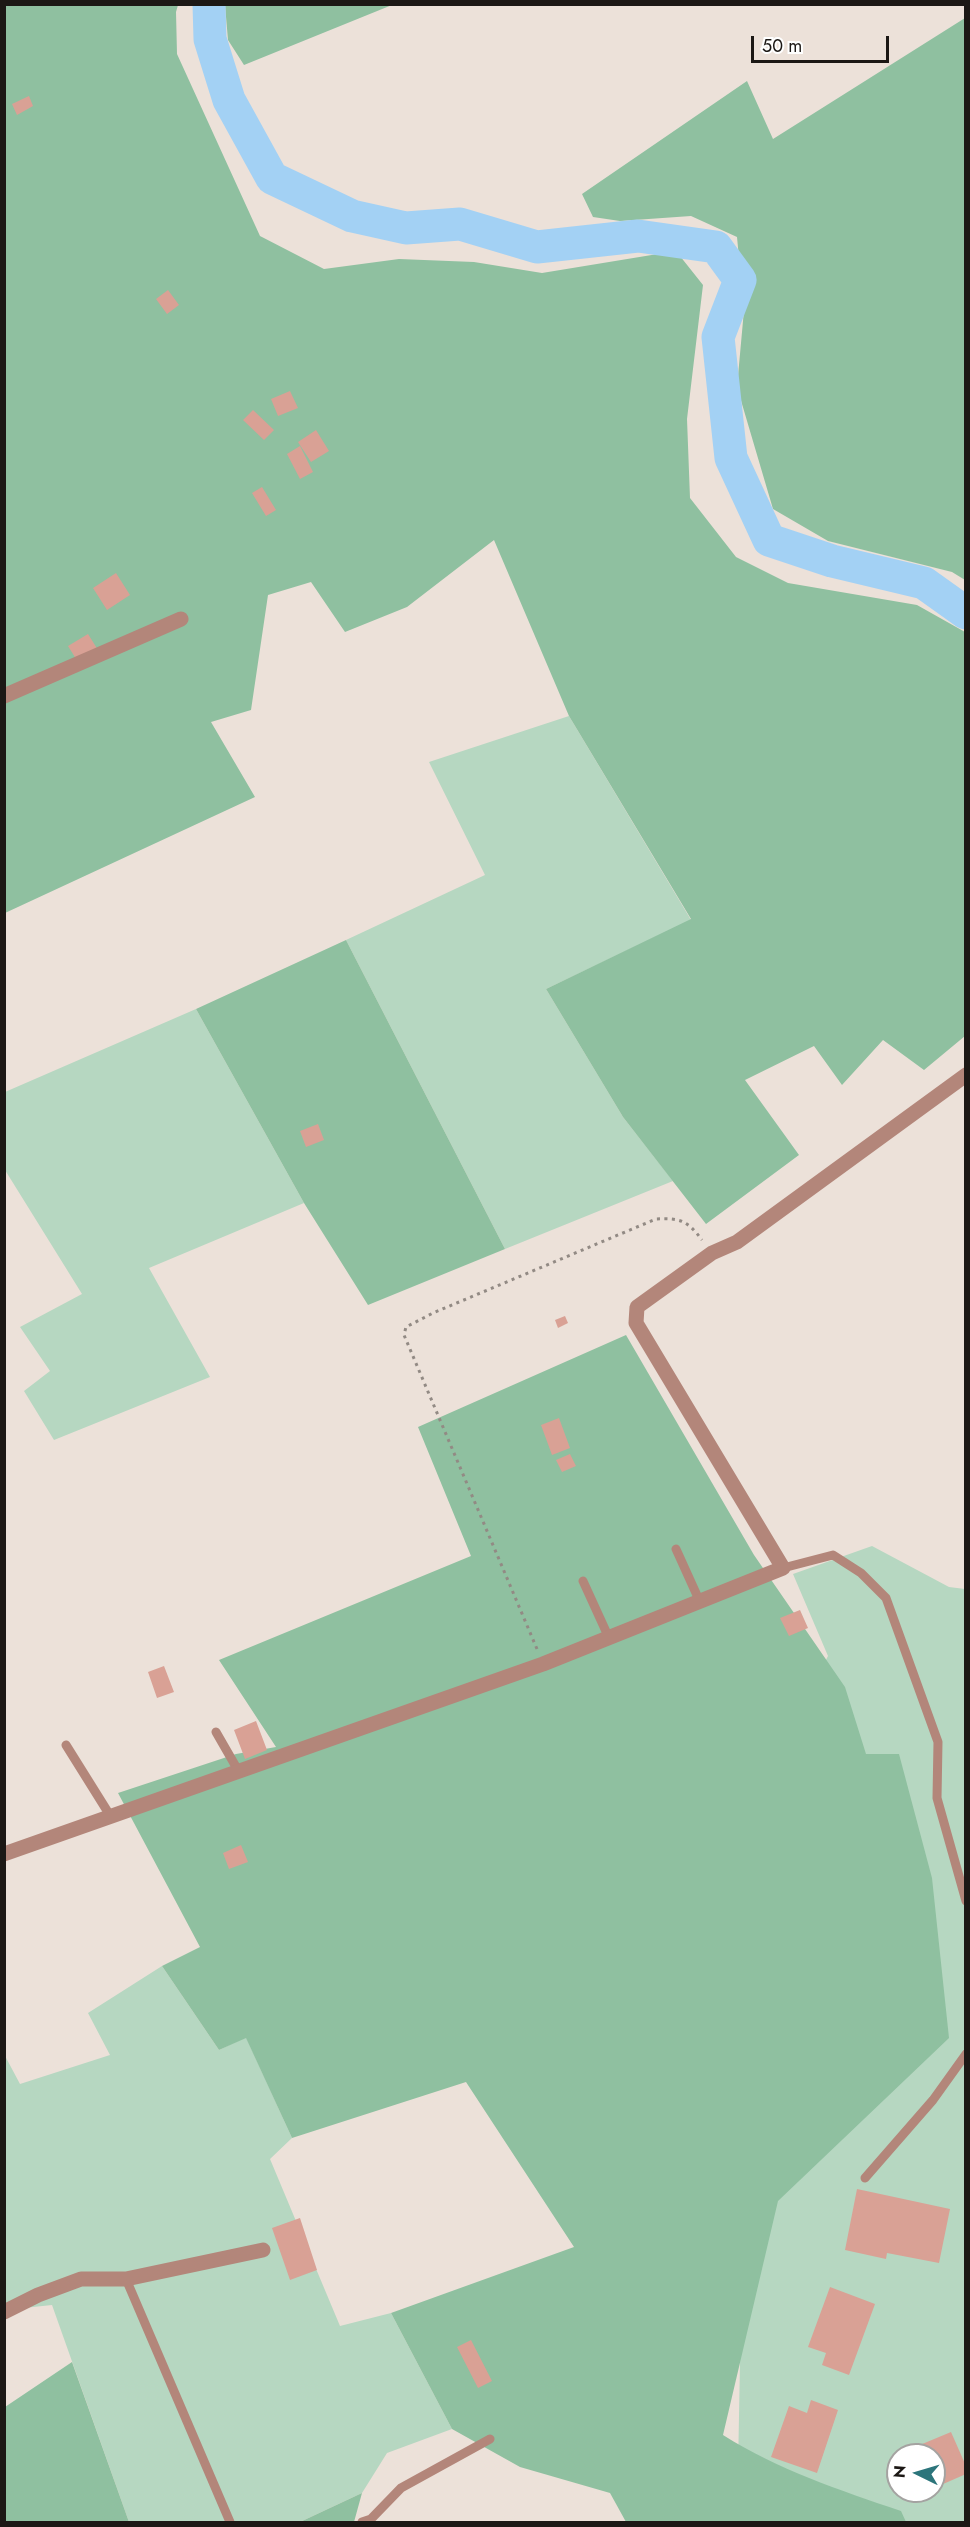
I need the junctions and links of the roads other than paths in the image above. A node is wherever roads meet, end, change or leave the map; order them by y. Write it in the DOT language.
graph roads {
  1 [pos="181,619"];
  2 [pos="4,696"];
  3 [pos="966,1075"];
  4 [pos="676,1549"];
  5 [pos="783,1568"];
  6 [pos="583,1581"];
  7 [pos="700,1602"];
  8 [pos="609,1638"];
  9 [pos="216,1732"];
  10 [pos="66,1745"];
  11 [pos="239,1772"];
  12 [pos="111,1817"];
  13 [pos="4,1854"];
  14 [pos="966,1901"];
  15 [pos="966,2054"];
  16 [pos="864,2178"];
  17 [pos="263,2250"];
  18 [pos="126,2279"];
  19 [pos="4,2312"];
  20 [pos="490,2439"];
  21 [pos="230,2523"];
  22 [pos="362,2523"];
  1 -- 2 [label="street"];
  3 -- 5 [label="street"];
  4 -- 7 [label="lane"];
  5 -- 7 [label="street"];
  5 -- 14 [label="lane"];
  6 -- 8 [label="lane"];
  7 -- 8 [label="street"];
  8 -- 11 [label="street"];
  9 -- 11 [label="lane"];
  10 -- 12 [label="lane"];
  11 -- 12 [label="street"];
  12 -- 13 [label="street"];
  15 -- 16 [label="lane"];
  17 -- 18 [label="street"];
  18 -- 19 [label="street"];
  18 -- 21 [label="lane"];
  20 -- 22 [label="lane"];
}
